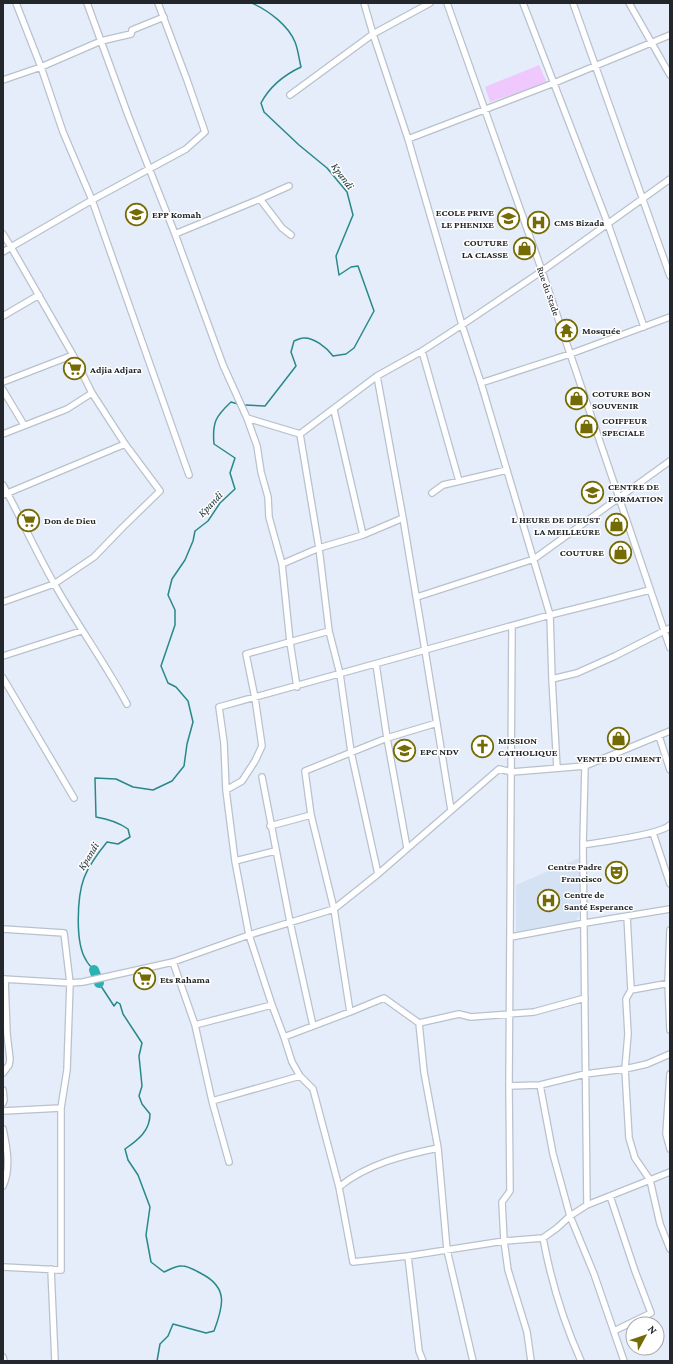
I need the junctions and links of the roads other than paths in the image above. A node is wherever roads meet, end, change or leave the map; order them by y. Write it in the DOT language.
graph roads {
  1 [pos="16,3"];
  2 [pos="87,3"];
  3 [pos="158,3"];
  4 [pos="364,3"];
  5 [pos="430,3"];
  6 [pos="448,3"];
  7 [pos="523,3"];
  8 [pos="573,3"];
  9 [pos="629,3"];
  10 [pos="164,17"];
  11 [pos="373,34"];
  12 [pos="670,35"];
  13 [pos="101,41"];
  14 [pos="652,43"];
  15 [pos="596,66"];
  16 [pos="41,67"];
  17 [pos="670,75"];
  18 [pos="3,80"];
  19 [pos="554,84"];
  20 [pos="290,95"];
  21 [pos="485,110"];
  22 [pos="408,139"];
  23 [pos="150,168"];
  24 [pos="670,179"];
  25 [pos="289,186"];
  26 [pos="260,199"];
  27 [pos="642,199"];
  28 [pos="92,200"];
  29 [pos="608,224"];
  30 [pos="3,234"];
  31 [pos="175,234"];
  32 [pos="291,235"];
  33 [pos="11,247"];
  34 [pos="3,252"];
  35 [pos="542,271"];
  36 [pos="670,276"];
  37 [pos="39,295"];
  38 [pos="3,316"];
  39 [pos="670,317"];
  40 [pos="462,326"];
  41 [pos="644,327"];
  42 [pos="422,351"];
  43 [pos="570,354"];
  44 [pos="73,355"];
  45 [pos="377,376"];
  46 [pos="3,382"];
  47 [pos="481,383"];
  48 [pos="3,390"];
  49 [pos="92,393"];
  50 [pos="334,410"];
  51 [pos="245,415"];
  52 [pos="24,425"];
  53 [pos="3,434"];
  54 [pos="300,434"];
  55 [pos="125,444"];
  56 [pos="670,461"];
  57 [pos="507,470"];
  58 [pos="189,475"];
  59 [pos="459,481"];
  60 [pos="3,485"];
  61 [pos="432,493"];
  62 [pos="5,494"];
  63 [pos="619,498"];
  64 [pos="403,518"];
  65 [pos="363,536"];
  66 [pos="319,548"];
  67 [pos="534,559"];
  68 [pos="282,564"];
  69 [pos="54,584"];
  70 [pos="650,590"];
  71 [pos="417,597"];
  72 [pos="3,602"];
  73 [pos="550,615"];
  74 [pos="512,627"];
  75 [pos="667,630"];
  76 [pos="81,631"];
  77 [pos="329,632"];
  78 [pos="290,642"];
  79 [pos="670,648"];
  80 [pos="425,650"];
  81 [pos="3,656"];
  82 [pos="376,664"];
  83 [pos="340,674"];
  84 [pos="3,678"];
  85 [pos="552,679"];
  86 [pos="297,687"];
  87 [pos="255,698"];
  88 [pos="127,704"];
  89 [pos="437,724"];
  90 [pos="670,731"];
  91 [pos="659,736"];
  92 [pos="387,738"];
  93 [pos="351,752"];
  94 [pos="585,766"];
  95 [pos="557,768"];
  96 [pos="670,770"];
  97 [pos="512,772"];
  98 [pos="262,778"];
  99 [pos="226,790"];
  100 [pos="74,798"];
  101 [pos="451,810"];
  102 [pos="311,815"];
  103 [pos="670,825"];
  104 [pos="270,826"];
  105 [pos="654,833"];
  106 [pos="583,845"];
  107 [pos="407,848"];
  108 [pos="275,851"];
  109 [pos="235,861"];
  110 [pos="378,874"];
  111 [pos="670,884"];
  112 [pos="334,909"];
  113 [pos="670,909"];
  114 [pos="627,916"];
  115 [pos="290,922"];
  116 [pos="585,923"];
  117 [pos="3,929"];
  118 [pos="670,930"];
  119 [pos="249,935"];
  120 [pos="511,937"];
  121 [pos="173,962"];
  122 [pos="4,979"];
  123 [pos="70,983"];
  124 [pos="669,983"];
  125 [pos="631,990"];
  126 [pos="585,998"];
  127 [pos="272,1005"];
  128 [pos="350,1012"];
  129 [pos="509,1014"];
  130 [pos="419,1023"];
  131 [pos="195,1026"];
  132 [pos="313,1026"];
  133 [pos="670,1030"];
  134 [pos="284,1037"];
  135 [pos="670,1054"];
  136 [pos="626,1069"];
  137 [pos="3,1074"];
  138 [pos="585,1074"];
  139 [pos="670,1074"];
  140 [pos="300,1076"];
  141 [pos="540,1085"];
  142 [pos="509,1086"];
  143 [pos="3,1090"];
  144 [pos="212,1101"];
  145 [pos="3,1103"];
  146 [pos="61,1108"];
  147 [pos="3,1111"];
  148 [pos="3,1129"];
  149 [pos="438,1148"];
  150 [pos="670,1149"];
  151 [pos="229,1162"];
  152 [pos="670,1172"];
  153 [pos="650,1180"];
  154 [pos="3,1186"];
  155 [pos="339,1187"];
  156 [pos="610,1196"];
  157 [pos="587,1204"];
  158 [pos="570,1216"];
  159 [pos="543,1238"];
  160 [pos="504,1241"];
  161 [pos="670,1249"];
  162 [pos="447,1250"];
  163 [pos="408,1256"];
  164 [pos="3,1267"];
  165 [pos="51,1269"];
  166 [pos="614,1331"];
  167 [pos="3,1357"];
  168 [pos="4,1361"];
  169 [pos="55,1361"];
  170 [pos="423,1361"];
  171 [pos="473,1361"];
  172 [pos="531,1361"];
  173 [pos="581,1361"];
  174 [pos="624,1361"];
  1 -- 16 [label="street"];
  2 -- 13 [label="street"];
  3 -- 10 [label="street"];
  4 -- 11 [label="street"];
  5 -- 11 [label="street"];
  6 -- 21 [label="street, Rue du Stade"];
  7 -- 19 [label="street"];
  8 -- 15 [label="street"];
  9 -- 14 [label="street"];
  10 -- 13 [label="street"];
  10 -- 23 [label="street"];
  11 -- 20 [label="street"];
  11 -- 22 [label="street"];
  12 -- 14 [label="street"];
  13 -- 16 [label="street"];
  13 -- 23 [label="street"];
  14 -- 15 [label="street"];
  14 -- 17 [label="street"];
  15 -- 19 [label="street"];
  15 -- 27 [label="street"];
  16 -- 18 [label="street"];
  16 -- 28 [label="street"];
  19 -- 21 [label="street"];
  19 -- 29 [label="street"];
  21 -- 22 [label="street"];
  21 -- 35 [label="street, Rue du Stade"];
  22 -- 40 [label="street"];
  23 -- 28 [label="street"];
  23 -- 31 [label="street"];
  24 -- 27 [label="street"];
  25 -- 26 [label="street"];
  26 -- 31 [label="street"];
  26 -- 32 [label="street"];
  27 -- 29 [label="street"];
  27 -- 36 [label="street"];
  28 -- 33 [label="street"];
  28 -- 58 [label="street"];
  29 -- 35 [label="street"];
  29 -- 41 [label="street"];
  30 -- 33 [label="street"];
  31 -- 51 [label="street"];
  33 -- 34 [label="street"];
  33 -- 37 [label="street"];
  35 -- 40 [label="street"];
  35 -- 43 [label="street, Rue du Stade"];
  37 -- 38 [label="street"];
  37 -- 44 [label="street"];
  39 -- 41 [label="street"];
  40 -- 42 [label="street"];
  40 -- 47 [label="street"];
  41 -- 43 [label="street"];
  42 -- 45 [label="street"];
  42 -- 59 [label="street"];
  43 -- 47 [label="street"];
  43 -- 63 [label="street, Rue du Stade"];
  44 -- 46 [label="street"];
  44 -- 49 [label="street"];
  45 -- 50 [label="street"];
  45 -- 64 [label="street"];
  47 -- 57 [label="street"];
  48 -- 52 [label="street"];
  49 -- 52 [label="street"];
  49 -- 55 [label="street"];
  50 -- 54 [label="street"];
  50 -- 65 [label="street"];
  51 -- 54 [label="street"];
  51 -- 68 [label="street"];
  52 -- 53 [label="street"];
  54 -- 66 [label="street"];
  55 -- 62 [label="street"];
  55 -- 69 [label="street"];
  56 -- 63 [label="street"];
  57 -- 59 [label="street"];
  57 -- 67 [label="street"];
  59 -- 61 [label="street"];
  60 -- 62 [label="street"];
  62 -- 69 [label="street"];
  63 -- 67 [label="street"];
  63 -- 70 [label="street, Rue du Stade"];
  64 -- 65 [label="street"];
  64 -- 71 [label="street"];
  65 -- 66 [label="street"];
  66 -- 68 [label="street"];
  66 -- 77 [label="street"];
  67 -- 71 [label="street"];
  67 -- 73 [label="street"];
  68 -- 78 [label="street"];
  69 -- 72 [label="street"];
  69 -- 76 [label="street"];
  70 -- 73 [label="street"];
  70 -- 75 [label="street, Rue du Stade"];
  71 -- 80 [label="street"];
  73 -- 74 [label="street"];
  73 -- 85 [label="street"];
  74 -- 80 [label="street"];
  74 -- 97 [label="street"];
  75 -- 79 [label="street, Rue du Stade"];
  75 -- 85 [label="street"];
  76 -- 81 [label="street"];
  76 -- 88 [label="street"];
  77 -- 78 [label="street"];
  77 -- 83 [label="street"];
  78 -- 86 [label="street"];
  78 -- 87 [label="street"];
  80 -- 82 [label="street"];
  80 -- 89 [label="street"];
  82 -- 83 [label="street"];
  82 -- 92 [label="street"];
  83 -- 86 [label="street"];
  83 -- 93 [label="street"];
  84 -- 100 [label="street"];
  85 -- 95 [label="street"];
  86 -- 87 [label="street"];
  87 -- 99 [label="street"];
  87 -- 99 [label="street"];
  89 -- 92 [label="street"];
  89 -- 101 [label="street"];
  90 -- 91 [label="street"];
  91 -- 94 [label="street"];
  91 -- 96 [label="street"];
  92 -- 93 [label="street"];
  92 -- 107 [label="street"];
  93 -- 102 [label="street"];
  93 -- 110 [label="street"];
  94 -- 95 [label="street"];
  94 -- 106 [label="street"];
  95 -- 97 [label="street"];
  97 -- 101 [label="street"];
  97 -- 120 [label="street"];
  98 -- 104 [label="street"];
  99 -- 109 [label="street"];
  101 -- 107 [label="street"];
  102 -- 104 [label="street"];
  102 -- 112 [label="street"];
  103 -- 105 [label="street"];
  104 -- 108 [label="street"];
  105 -- 106 [label="street"];
  105 -- 111 [label="street"];
  106 -- 116 [label="street"];
  107 -- 110 [label="street"];
  108 -- 109 [label="street"];
  108 -- 115 [label="street"];
  109 -- 119 [label="street"];
  110 -- 112 [label="street"];
  112 -- 115 [label="street"];
  112 -- 128 [label="street"];
  113 -- 114 [label="street"];
  114 -- 116 [label="street"];
  114 -- 125 [label="street"];
  115 -- 119 [label="street"];
  115 -- 132 [label="street"];
  116 -- 120 [label="street"];
  116 -- 126 [label="street"];
  117 -- 123 [label="street"];
  118 -- 124 [label="street"];
  119 -- 121 [label="street"];
  119 -- 127 [label="street"];
  120 -- 129 [label="street"];
  121 -- 123 [label="street"];
  121 -- 131 [label="street"];
  122 -- 123 [label="street"];
  122 -- 137 [label="street"];
  123 -- 146 [label="street"];
  124 -- 125 [label="street"];
  124 -- 133 [label="street"];
  125 -- 136 [label="street"];
  126 -- 129 [label="street"];
  126 -- 138 [label="street"];
  127 -- 131 [label="street"];
  127 -- 134 [label="street"];
  128 -- 130 [label="street"];
  128 -- 132 [label="street"];
  129 -- 130 [label="street"];
  129 -- 142 [label="street"];
  130 -- 149 [label="street"];
  131 -- 144 [label="street"];
  132 -- 134 [label="street"];
  134 -- 140 [label="street"];
  135 -- 136 [label="street"];
  136 -- 138 [label="street"];
  136 -- 153 [label="street"];
  138 -- 141 [label="street"];
  138 -- 157 [label="street"];
  139 -- 150 [label="street"];
  140 -- 144 [label="street"];
  140 -- 155 [label="street"];
  141 -- 142 [label="street"];
  141 -- 158 [label="street"];
  142 -- 160 [label="street"];
  143 -- 145 [label="street"];
  144 -- 151 [label="street"];
  146 -- 147 [label="street"];
  146 -- 165 [label="street"];
  148 -- 154 [label="street"];
  149 -- 155 [label="street"];
  149 -- 162 [label="street"];
  152 -- 153 [label="street"];
  153 -- 156 [label="street"];
  153 -- 161 [label="street"];
  155 -- 163 [label="street"];
  156 -- 157 [label="street"];
  156 -- 166 [label="street"];
  157 -- 158 [label="street"];
  158 -- 159 [label="street"];
  158 -- 166 [label="street"];
  159 -- 160 [label="street"];
  159 -- 173 [label="street"];
  160 -- 162 [label="street"];
  160 -- 172 [label="street"];
  162 -- 163 [label="street"];
  162 -- 171 [label="street"];
  163 -- 170 [label="street"];
  164 -- 165 [label="street"];
  165 -- 169 [label="street"];
  166 -- 174 [label="street"];
  167 -- 168 [label="street"];
}
